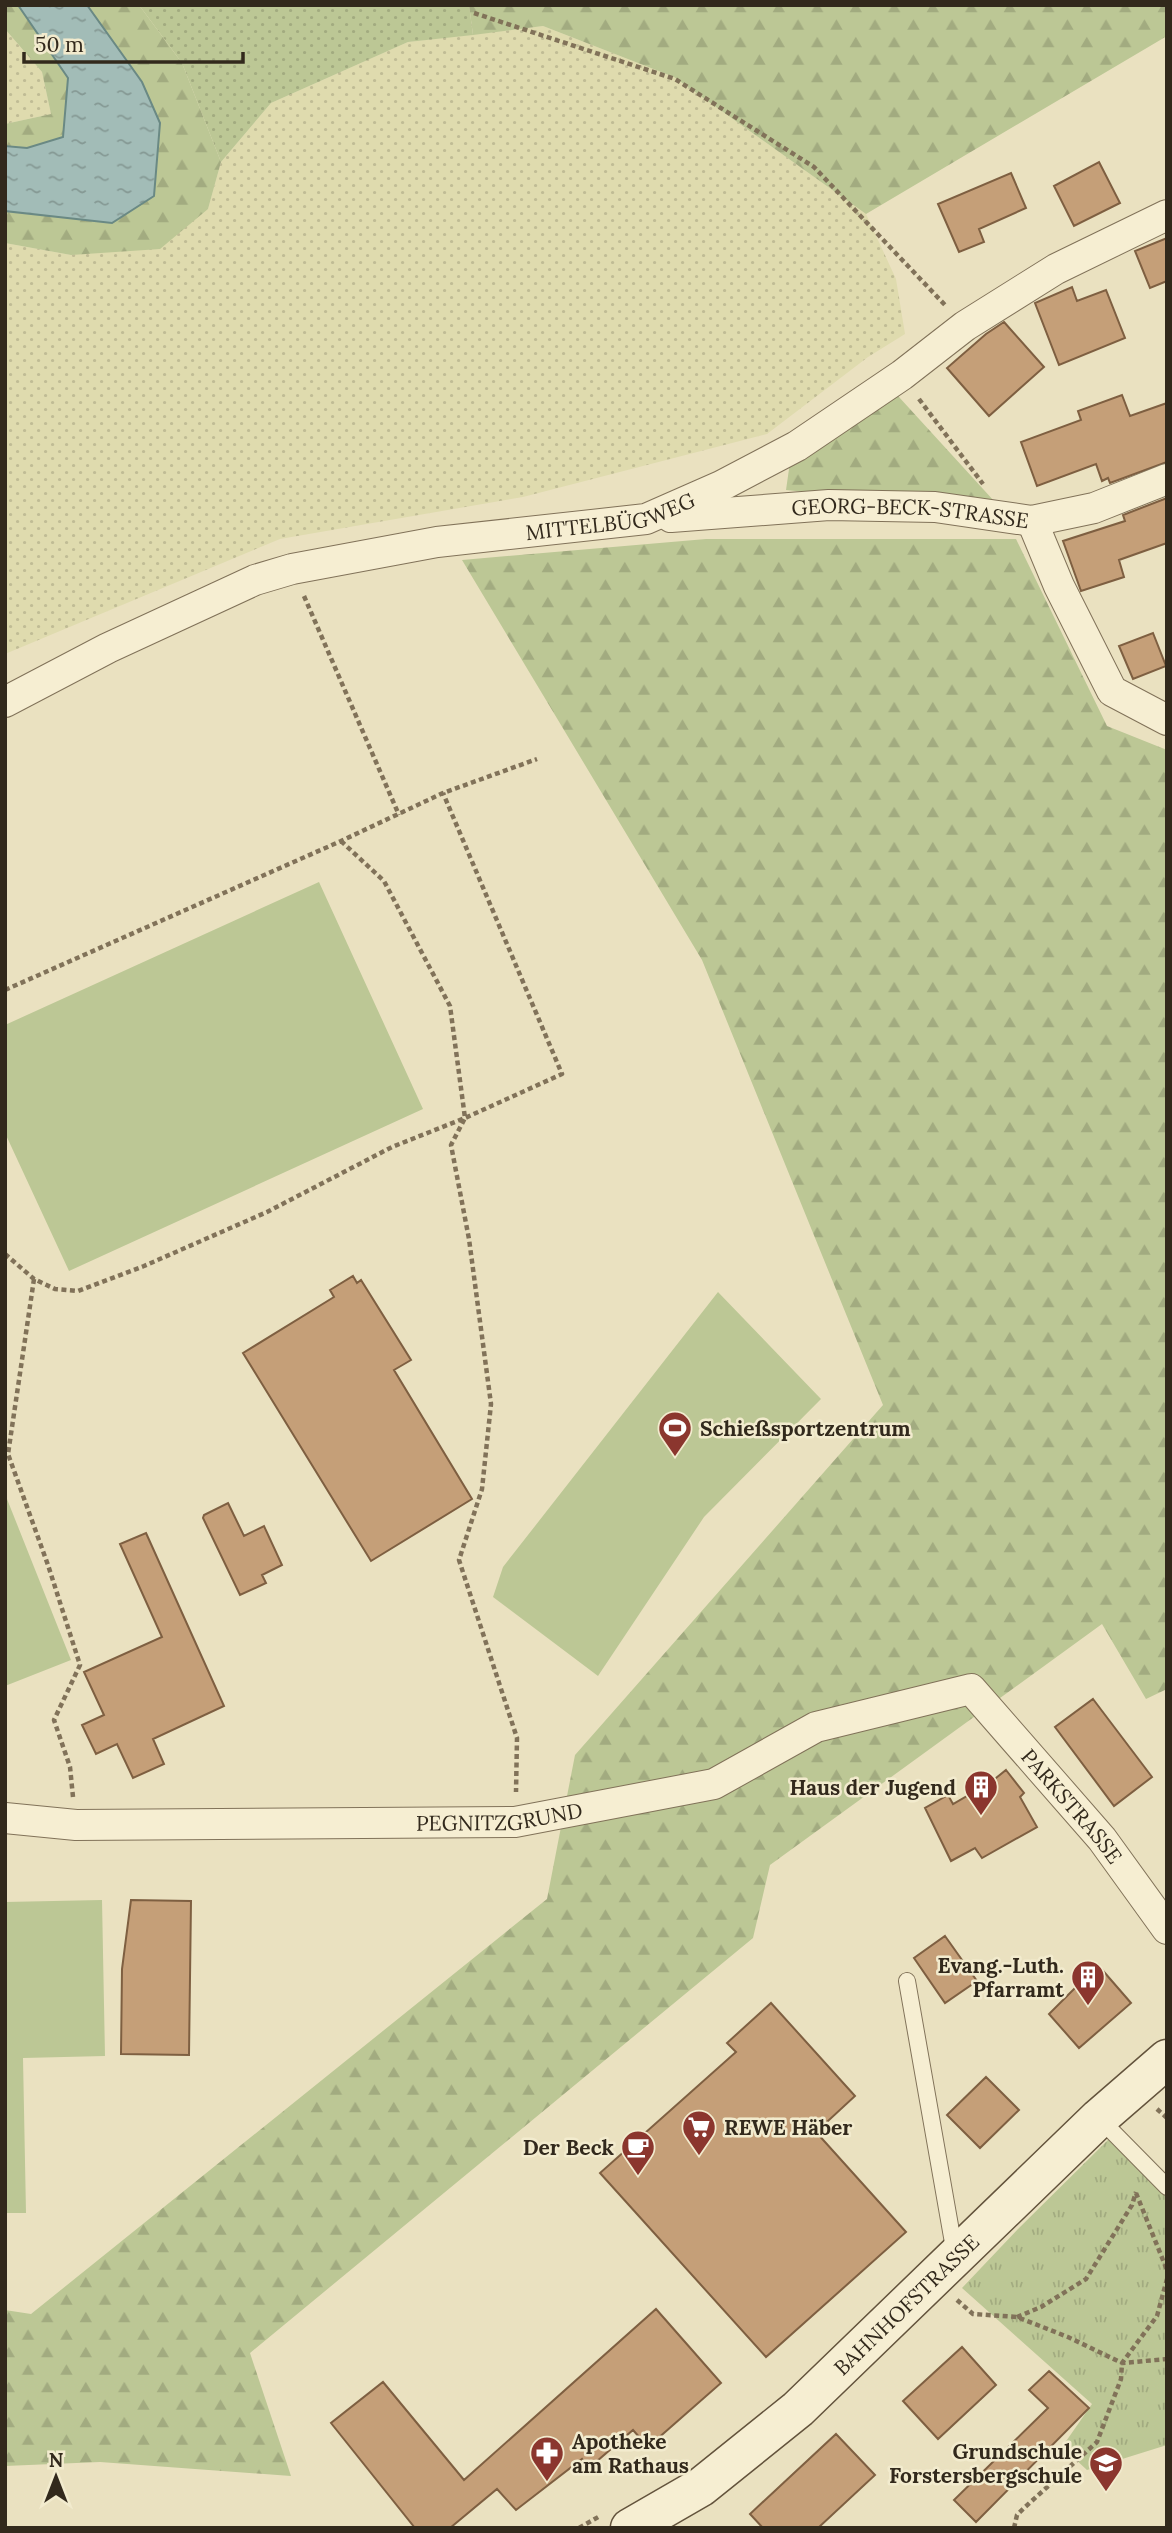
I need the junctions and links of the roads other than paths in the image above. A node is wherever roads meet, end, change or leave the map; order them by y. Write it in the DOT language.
graph roads {
  1 [pos="1167,215"];
  2 [pos="1167,479"];
  3 [pos="646,519"];
  4 [pos="1021,520"];
  5 [pos="5,702"];
  6 [pos="1167,720"];
  7 [pos="971,1689"];
  8 [pos="5,1818"];
  9 [pos="1167,1929"];
  10 [pos="907,1981"];
  11 [pos="1167,2059"];
  12 [pos="1099,2118"];
  13 [pos="1167,2187"];
  14 [pos="944,2267"];
  15 [pos="630,2528"];
  1 -- 3 [label="street, MITTELBÜGWEG"];
  2 -- 4 [label="street, GEORG-BECK-STRASSE"];
  3 -- 4 [label="street, GEORG-BECK-STRASSE"];
  3 -- 5 [label="street, MITTELBÜGWEG"];
  4 -- 6 [label="street"];
  7 -- 8 [label="street, PEGNITZGRUND"];
  7 -- 9 [label="street, PARKSTRASSE"];
  10 -- 14 [label="lane"];
  11 -- 12 [label="main road, BAHNHOFSTRASSE"];
  12 -- 13 [label="lane"];
  12 -- 14 [label="main road, BAHNHOFSTRASSE"];
  14 -- 15 [label="main road, BAHNHOFSTRASSE"];
}
